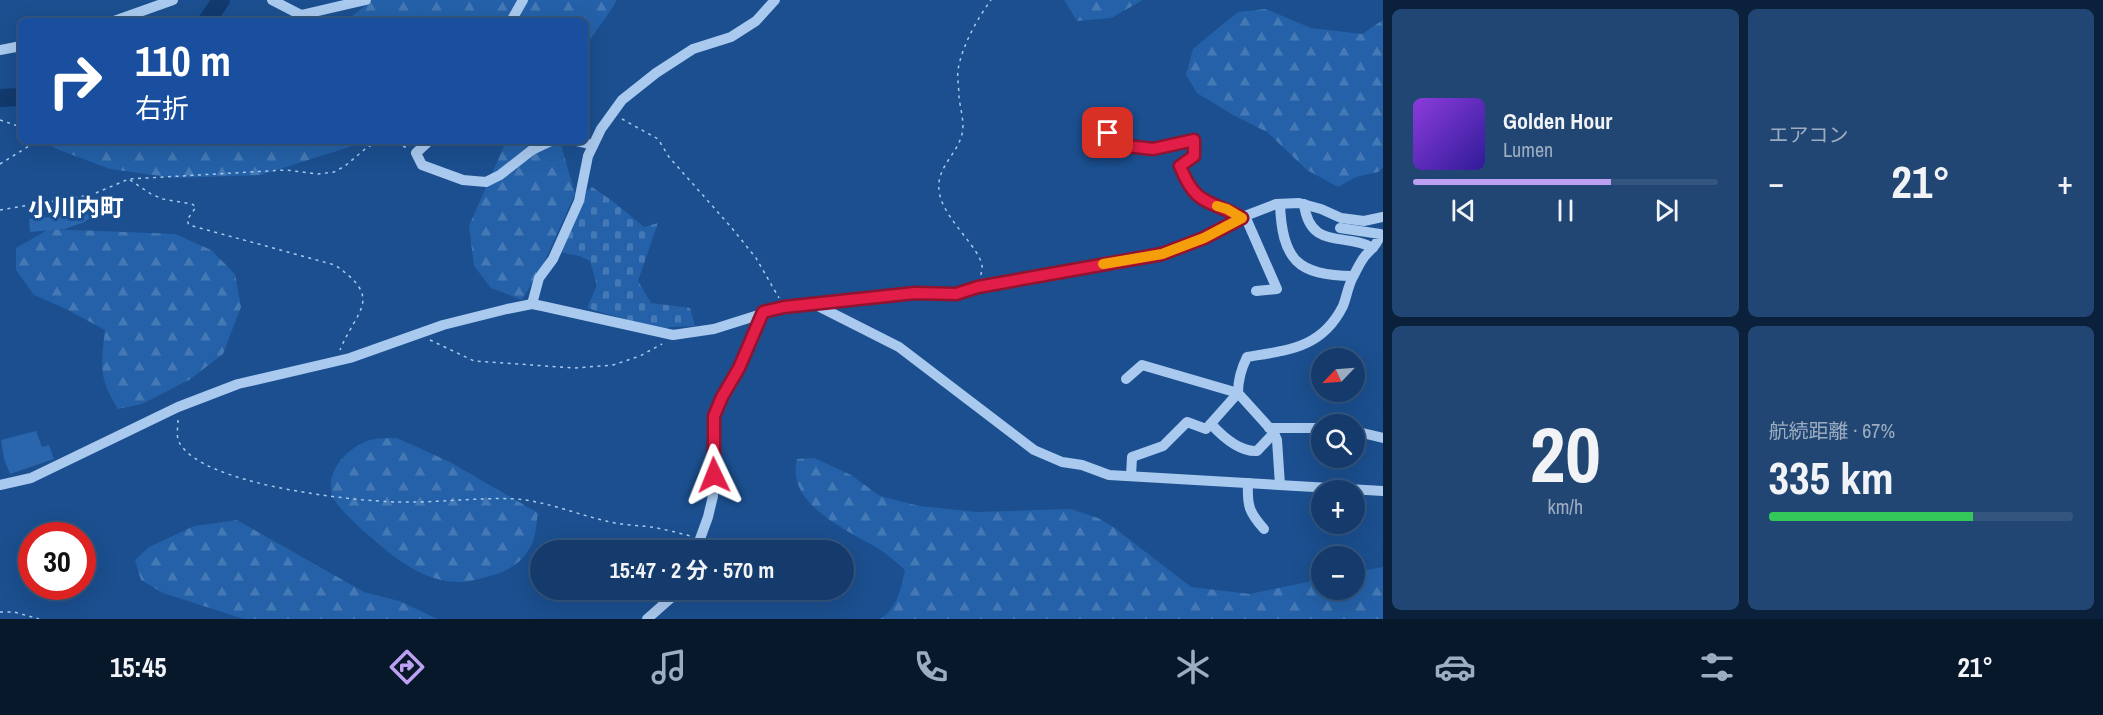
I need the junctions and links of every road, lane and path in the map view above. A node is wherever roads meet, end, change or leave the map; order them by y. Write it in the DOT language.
graph roads {
  1 [pos="173,0"];
  2 [pos="272,0"];
  3 [pos="366,0"];
  4 [pos="523,0"];
  5 [pos="775,0"];
  6 [pos="991,0"];
  7 [pos="122,18"];
  8 [pos="513,18"];
  9 [pos="18,47"];
  10 [pos="0,50"];
  11 [pos="614,114"];
  12 [pos="0,120"];
  13 [pos="18,126"];
  14 [pos="1108,133"];
  15 [pos="32,144"];
  16 [pos="372,144"];
  17 [pos="400,144"];
  18 [pos="426,144"];
  19 [pos="545,144"];
  20 [pos="588,144"];
  21 [pos="593,145"];
  22 [pos="416,153"];
  23 [pos="0,164"];
  24 [pos="129,180"];
  25 [pos="1280,204"];
  26 [pos="1304,204"];
  27 [pos="0,210"];
  28 [pos="1243,217"];
  29 [pos="1383,217"];
  30 [pos="1340,228"];
  31 [pos="1382,233"];
  32 [pos="1373,248"];
  33 [pos="1353,276"];
  34 [pos="978,287"];
  35 [pos="1256,291"];
  36 [pos="532,304"];
  37 [pos="813,304"];
  38 [pos="784,307"];
  39 [pos="763,312"];
  40 [pos="420,333"];
  41 [pos="673,335"];
  42 [pos="336,361"];
  43 [pos="1126,379"];
  44 [pos="1238,393"];
  45 [pos="178,407"];
  46 [pos="1211,424"];
  47 [pos="1311,429"];
  48 [pos="1271,431"];
  49 [pos="1365,434"];
  50 [pos="1383,438"];
  51 [pos="1131,476"];
  52 [pos="1248,483"];
  53 [pos="0,484"];
  54 [pos="1280,485"];
  55 [pos="1383,491"];
  56 [pos="1264,529"];
  57 [pos="701,538"];
  58 [pos="669,600"];
  59 [pos="0,612"];
  60 [pos="39,619"];
  61 [pos="648,619"];
  1 -- 7 [label="street"];
  2 -- 3 [label="street"];
  4 -- 8 [label="street"];
  5 -- 11 [label="street"];
  6 -- 34 [label="path"];
  9 -- 10 [label="street"];
  11 -- 21 [label="street"];
  11 -- 38 [label="path"];
  12 -- 13 [label="path"];
  14 -- 28 [label="street"];
  15 -- 23 [label="path"];
  16 -- 24 [label="path"];
  17 -- 22 [label="path"];
  18 -- 22 [label="street"];
  19 -- 22 [label="street"];
  20 -- 21 [label="street"];
  21 -- 36 [label="street"];
  24 -- 27 [label="path"];
  24 -- 42 [label="path"];
  25 -- 26 [label="street"];
  25 -- 28 [label="street"];
  25 -- 33 [label="street"];
  26 -- 29 [label="street"];
  26 -- 32 [label="street"];
  28 -- 34 [label="street"];
  28 -- 35 [label="street"];
  30 -- 31 [label="street"];
  31 -- 32 [label="street"];
  32 -- 33 [label="street"];
  33 -- 44 [label="street"];
  34 -- 37 [label="street"];
  36 -- 40 [label="street"];
  36 -- 41 [label="street"];
  37 -- 38 [label="street"];
  37 -- 51 [label="street"];
  38 -- 39 [label="street"];
  39 -- 41 [label="street"];
  39 -- 57 [label="street"];
  40 -- 41 [label="path"];
  40 -- 42 [label="street"];
  42 -- 45 [label="street"];
  43 -- 44 [label="street"];
  44 -- 46 [label="street"];
  44 -- 48 [label="street"];
  45 -- 53 [label="street"];
  45 -- 57 [label="path"];
  46 -- 48 [label="street"];
  46 -- 51 [label="street"];
  47 -- 48 [label="street"];
  48 -- 54 [label="street"];
  49 -- 50 [label="street"];
  51 -- 52 [label="street"];
  52 -- 54 [label="street"];
  52 -- 56 [label="street"];
  54 -- 55 [label="street"];
  58 -- 61 [label="street"];
  59 -- 60 [label="path"];
}
